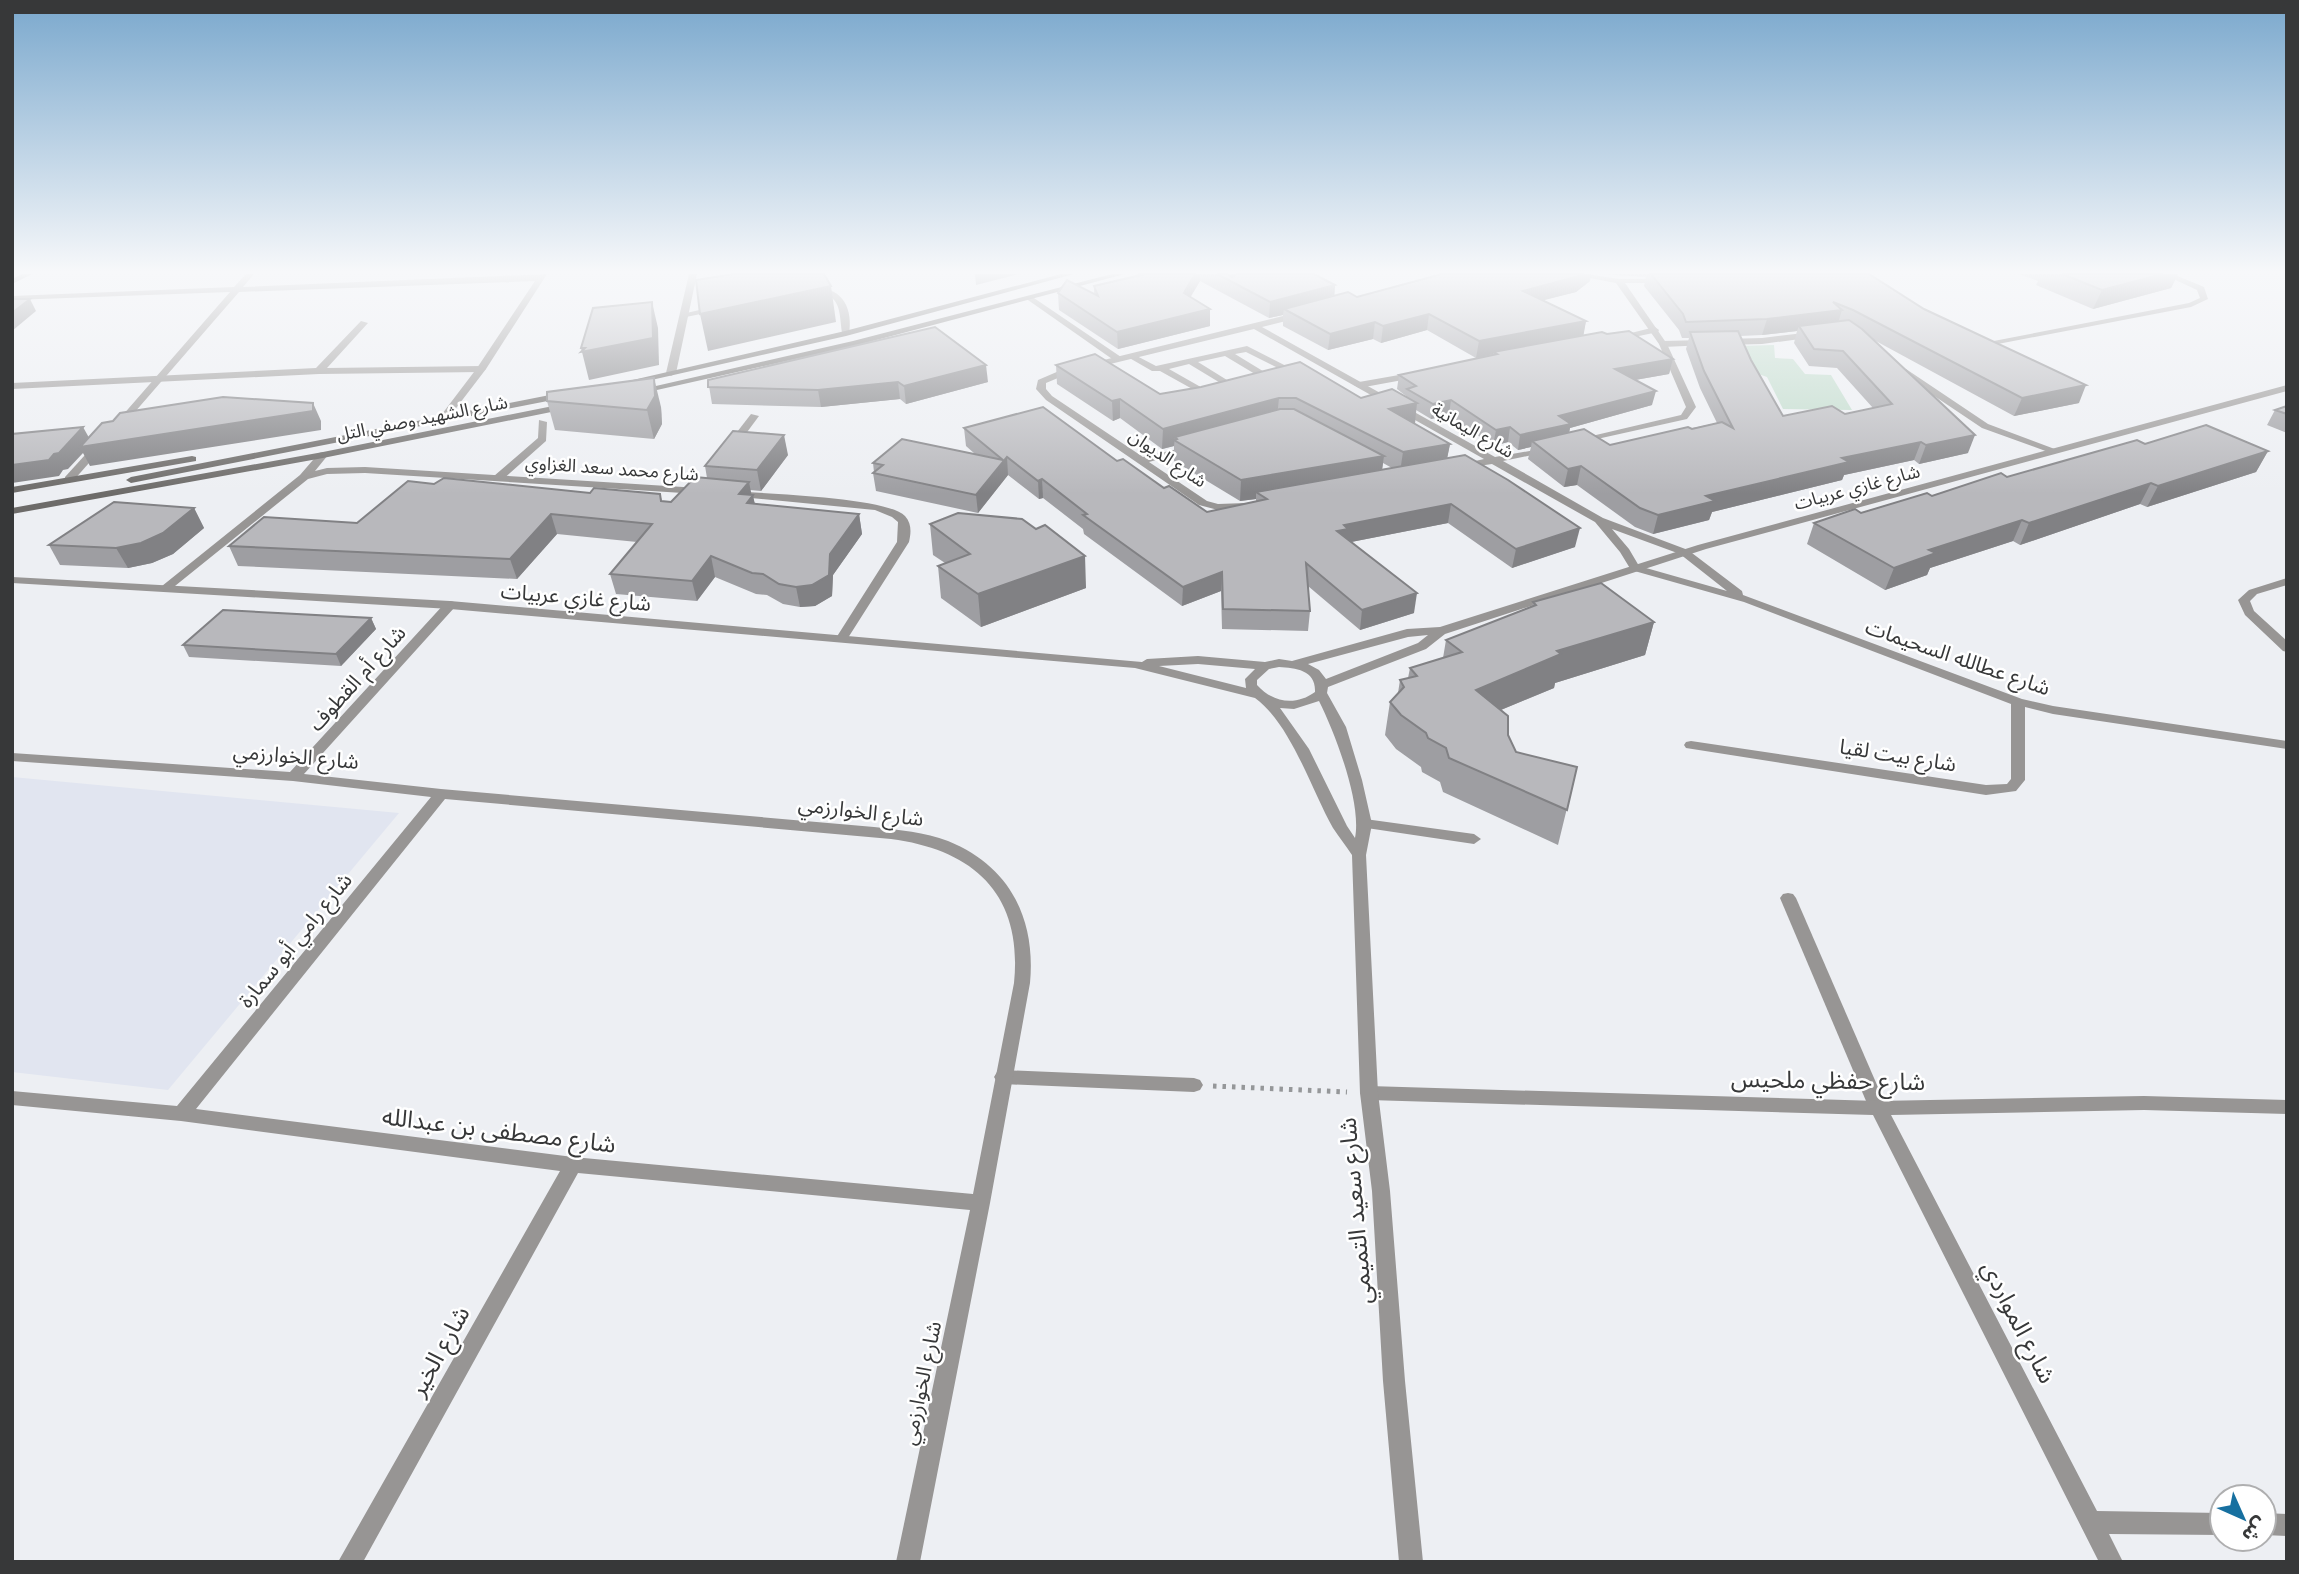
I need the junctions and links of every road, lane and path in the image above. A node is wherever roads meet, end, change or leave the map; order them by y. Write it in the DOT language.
graph roads {
  1 [pos="186,347"];
  2 [pos="341,347"];
  3 [pos="495,347"];
  4 [pos="677,347"];
  5 [pos="780,347"];
  6 [pos="832,347"];
  7 [pos="1102,347"];
  8 [pos="1167,347"];
  9 [pos="1293,347"];
  10 [pos="1665,347"];
  11 [pos="1226,353"];
  12 [pos="1130,356"];
  13 [pos="1118,359"];
  14 [pos="1190,361"];
  15 [pos="1889,361"];
  16 [pos="1162,368"];
  17 [pos="481,369"];
  18 [pos="318,371"];
  19 [pos="671,373"];
  20 [pos="1426,373"];
  21 [pos="1268,378"];
  22 [pos="158,381"];
  23 [pos="1256,381"];
  24 [pos="1244,384"];
  25 [pos="1359,385"];
  26 [pos="12,386"];
  27 [pos="1232,387"];
  28 [pos="2287,388"];
  29 [pos="573,393"];
  30 [pos="574,404"];
  31 [pos="754,416"];
  32 [pos="444,418"];
  33 [pos="542,422"];
  34 [pos="114,430"];
  35 [pos="105,440"];
  36 [pos="1202,444"];
  37 [pos="1570,444"];
  38 [pos="1557,447"];
  39 [pos="284,450"];
  40 [pos="2056,452"];
  41 [pos="323,455"];
  42 [pos="722,458"];
  43 [pos="1141,461"];
  44 [pos="1492,462"];
  45 [pos="273,464"];
  46 [pos="1452,469"];
  47 [pos="303,477"];
  48 [pos="498,478"];
  49 [pos="69,479"];
  50 [pos="705,480"];
  51 [pos="135,484"];
  52 [pos="12,490"];
  53 [pos="697,491"];
  54 [pos="710,492"];
  55 [pos="724,493"];
  56 [pos="12,501"];
  57 [pos="1255,505"];
  58 [pos="12,511"];
  59 [pos="1599,520"];
  60 [pos="12,521"];
  61 [pos="1684,552"];
  62 [pos="1635,568"];
  63 [pos="12,580"];
  64 [pos="2287,581"];
  65 [pos="166,587"];
  66 [pos="1748,600"];
  67 [pos="450,606"];
  68 [pos="1441,632"];
  69 [pos="842,638"];
  70 [pos="2287,648"];
  71 [pos="1135,664"];
  72 [pos="1294,664"];
  73 [pos="1265,666"];
  74 [pos="1322,688"];
  75 [pos="1262,698"];
  76 [pos="2018,702"];
  77 [pos="1691,745"];
  78 [pos="2287,745"];
  79 [pos="12,757"];
  80 [pos="293,777"];
  81 [pos="441,794"];
  82 [pos="1365,824"];
  83 [pos="1474,839"];
  84 [pos="1359,855"];
  85 [pos="1788,898"];
  86 [pos="1003,1077"];
  87 [pos="1194,1085"];
  88 [pos="1369,1093"];
  89 [pos="12,1098"];
  90 [pos="2287,1107"];
  91 [pos="1878,1108"];
  92 [pos="181,1114"];
  93 [pos="573,1165"];
  94 [pos="981,1203"];
  95 [pos="2091,1521"];
  96 [pos="2208,1524"];
  97 [pos="350,1562"];
  98 [pos="908,1562"];
  99 [pos="1411,1562"];
  100 [pos="2111,1562"];
  1 -- 22 [label="street"];
  2 -- 18 [label="street"];
  3 -- 17 [label="street"];
  4 -- 19 [label="street"];
  5 -- 19 [label="main road"];
  6 -- 19 [label="main road"];
  7 -- 13 [label="street"];
  8 -- 12 [label="street, شارع الديوان"];
  9 -- 25 [label="street, شارع اليمانية"];
  10 -- 37 [label="street"];
  11 -- 14 [label="street"];
  11 -- 21 [label="street"];
  11 -- 21 [label="street"];
  12 -- 13 [label="street, شارع الديوان"];
  12 -- 16 [label="street"];
  13 -- 43 [label="street, شارع الديوان"];
  14 -- 16 [label="street"];
  14 -- 27 [label="street"];
  15 -- 40 [label="street"];
  16 -- 27 [label="street"];
  17 -- 18 [label="street"];
  17 -- 32 [label="street"];
  18 -- 22 [label="street"];
  20 -- 25 [label="street"];
  21 -- 23 [label="street"];
  22 -- 26 [label="street"];
  22 -- 34 [label="street"];
  24 -- 27 [label="street"];
  25 -- 44 [label="street, شارع اليمانية"];
  28 -- 40 [label="street, شارع غازي عربيات"];
  29 -- 32 [label="main road, شارع الشهيد وصفي التل"];
  30 -- 41 [label="main road, شارع الشهيد وصفي التل"];
  31 -- 42 [label="street"];
  32 -- 39 [label="main road, شارع الشهيد وصفي التل"];
  33 -- 48 [label="street"];
  35 -- 49 [label="street"];
  36 -- 43 [label="street"];
  38 -- 44 [label="street"];
  39 -- 49 [label="main road"];
  39 -- 51 [label="main road, شارع الشهيد وصفي التل"];
  40 -- 61 [label="street, شارع غازي عربيات"];
  41 -- 45 [label="main road, شارع الشهيد وصفي التل"];
  41 -- 47 [label="street"];
  43 -- 57 [label="street, شارع الديوان"];
  44 -- 46 [label="street"];
  44 -- 59 [label="street, شارع اليمانية"];
  45 -- 51 [label="main road, شارع الشهيد وصفي التل"];
  45 -- 60 [label="main road"];
  47 -- 48 [label="street, شارع محمد سعد الغزاوي"];
  47 -- 65 [label="street"];
  48 -- 53 [label="street, شارع محمد سعد الغزاوي"];
  49 -- 52 [label="main road"];
  50 -- 53 [label="street"];
  51 -- 56 [label="main road, شارع الشهيد وصفي التل"];
  51 -- 58 [label="main road, شارع الشهيد وصفي التل"];
  53 -- 54 [label="street, شارع محمد سعد الغزاوي"];
  55 -- 69 [label="street, شارع محمد سعد الغزاوي"];
  59 -- 61 [label="street, شارع اليمانية"];
  59 -- 62 [label="street, شارع اليمانية"];
  61 -- 62 [label="street, شارع غازي عربيات"];
  61 -- 66 [label="street, شارع عطالله السحيمات"];
  62 -- 66 [label="street, شارع عطالله السحيمات"];
  62 -- 68 [label="street, شارع غازي عربيات"];
  63 -- 65 [label="street, شارع غازي عربيات"];
  64 -- 70 [label="street"];
  65 -- 67 [label="street, شارع غازي عربيات"];
  66 -- 76 [label="street, شارع عطالله السحيمات"];
  67 -- 69 [label="street, شارع غازي عربيات"];
  67 -- 80 [label="street, شارع أم القطوف"];
  68 -- 72 [label="street, شارع غازي عربيات"];
  68 -- 74 [label="street, شارع غازي عربيات"];
  69 -- 71 [label="street, شارع غازي عربيات"];
  71 -- 73 [label="street, شارع غازي عربيات"];
  71 -- 75 [label="street, شارع غازي عربيات"];
  72 -- 73 [label="street, شارع غازي عربيات"];
  72 -- 74 [label="street"];
  73 -- 75 [label="street"];
  74 -- 75 [label="street, شارع غازي عربيات"];
  74 -- 82 [label="street, شارع سعيد التميمي"];
  75 -- 84 [label="street"];
  76 -- 77 [label="street, شارع بيت لقيا"];
  76 -- 78 [label="street, شارع عطالله السحيمات"];
  79 -- 80 [label="street, شارع الخوارزمي"];
  80 -- 81 [label="street, شارع الخوارزمي"];
  81 -- 86 [label="street, شارع الخوارزمي"];
  81 -- 92 [label="street, شارع رامي أبو سمارة"];
  82 -- 83 [label="street"];
  82 -- 84 [label="street, شارع سعيد التميمي"];
  84 -- 88 [label="street, شارع سعيد التميمي"];
  85 -- 91 [label="street, شارع المواردي"];
  86 -- 87 [label="street"];
  86 -- 94 [label="street, شارع الخوارزمي"];
  87 -- 88 [label="path"];
  88 -- 91 [label="street, شارع حفظي ملحيس"];
  88 -- 99 [label="street, شارع سعيد التميمي"];
  89 -- 92 [label="street, شارع مصطفى بن عبدالله"];
  90 -- 91 [label="street, شارع حفظي ملحيس"];
  91 -- 95 [label="street, شارع المواردي"];
  92 -- 93 [label="street, شارع مصطفى بن عبدالله"];
  93 -- 94 [label="street, شارع مصطفى بن عبدالله"];
  93 -- 97 [label="street, شارع الخير"];
  94 -- 98 [label="street, شارع الخوارزمي"];
  95 -- 96 [label="street"];
  95 -- 100 [label="street, شارع المواردي"];
}
